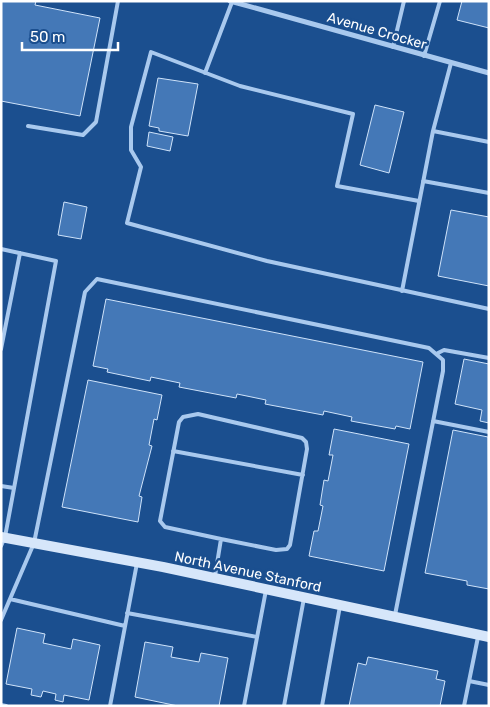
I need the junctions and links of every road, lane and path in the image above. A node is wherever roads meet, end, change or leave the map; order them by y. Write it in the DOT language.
graph roads {
  1 [pos="118,1"];
  2 [pos="404,1"];
  3 [pos="440,1"];
  4 [pos="231,2"];
  5 [pos="245,3"];
  6 [pos="393,47"];
  7 [pos="424,56"];
  8 [pos="451,63"];
  9 [pos="205,73"];
  10 [pos="489,73"];
  11 [pos="28,126"];
  12 [pos="433,131"];
  13 [pos="489,142"];
  14 [pos="423,181"];
  15 [pos="489,192"];
  16 [pos="420,201"];
  17 [pos="1,249"];
  18 [pos="20,253"];
  19 [pos="402,291"];
  20 [pos="489,309"];
  21 [pos="1,349"];
  22 [pos="438,353"];
  23 [pos="489,358"];
  24 [pos="433,420"];
  25 [pos="489,432"];
  26 [pos="173,451"];
  27 [pos="303,475"];
  28 [pos="1,486"];
  29 [pos="14,488"];
  30 [pos="221,539"];
  31 [pos="2,540"];
  32 [pos="34,543"];
  33 [pos="137,562"];
  34 [pos="214,578"];
  35 [pos="266,590"];
  36 [pos="304,598"];
  37 [pos="10,599"];
  38 [pos="340,606"];
  39 [pos="127,613"];
  40 [pos="394,618"];
  41 [pos="1,620"];
  42 [pos="125,626"];
  43 [pos="484,636"];
  44 [pos="257,638"];
  45 [pos="469,682"];
  46 [pos="489,685"];
  47 [pos="1,705"];
  48 [pos="6,706"];
  49 [pos="110,706"];
  50 [pos="244,706"];
  51 [pos="284,706"];
  52 [pos="322,706"];
  53 [pos="464,706"];
  1 -- 11 [label="lane"];
  2 -- 6 [label="lane"];
  3 -- 7 [label="lane"];
  4 -- 5 [label="street, Avenue Crocker"];
  4 -- 9 [label="lane"];
  5 -- 6 [label="street, Avenue Crocker"];
  6 -- 7 [label="street, Avenue Crocker"];
  7 -- 8 [label="street, Avenue Crocker"];
  8 -- 10 [label="street, Avenue Crocker"];
  8 -- 12 [label="lane"];
  9 -- 16 [label="lane"];
  9 -- 19 [label="lane"];
  12 -- 13 [label="lane"];
  12 -- 14 [label="lane"];
  14 -- 15 [label="lane"];
  14 -- 16 [label="lane"];
  16 -- 19 [label="lane"];
  17 -- 18 [label="lane"];
  18 -- 21 [label="lane"];
  18 -- 29 [label="lane"];
  19 -- 20 [label="lane"];
  22 -- 23 [label="lane"];
  22 -- 24 [label="lane"];
  22 -- 32 [label="lane"];
  24 -- 25 [label="lane"];
  24 -- 40 [label="lane"];
  26 -- 27 [label="lane"];
  26 -- 27 [label="lane"];
  26 -- 30 [label="lane"];
  27 -- 30 [label="lane"];
  28 -- 29 [label="lane"];
  29 -- 31 [label="lane"];
  30 -- 34 [label="lane"];
  31 -- 32 [label="street, North Avenue Stanford"];
  32 -- 33 [label="street, North Avenue Stanford"];
  32 -- 37 [label="lane"];
  33 -- 34 [label="street, North Avenue Stanford"];
  33 -- 39 [label="lane"];
  34 -- 35 [label="street, North Avenue Stanford"];
  35 -- 36 [label="street, North Avenue Stanford"];
  35 -- 44 [label="lane"];
  36 -- 38 [label="street, North Avenue Stanford"];
  36 -- 51 [label="lane"];
  37 -- 41 [label="lane"];
  37 -- 42 [label="lane"];
  38 -- 40 [label="street, North Avenue Stanford"];
  38 -- 52 [label="lane"];
  39 -- 42 [label="lane"];
  39 -- 44 [label="lane"];
  40 -- 43 [label="street, North Avenue Stanford"];
  42 -- 49 [label="lane"];
  43 -- 45 [label="lane"];
  44 -- 50 [label="lane"];
  45 -- 46 [label="lane"];
  45 -- 53 [label="lane"];
  47 -- 48 [label="lane"];
}
